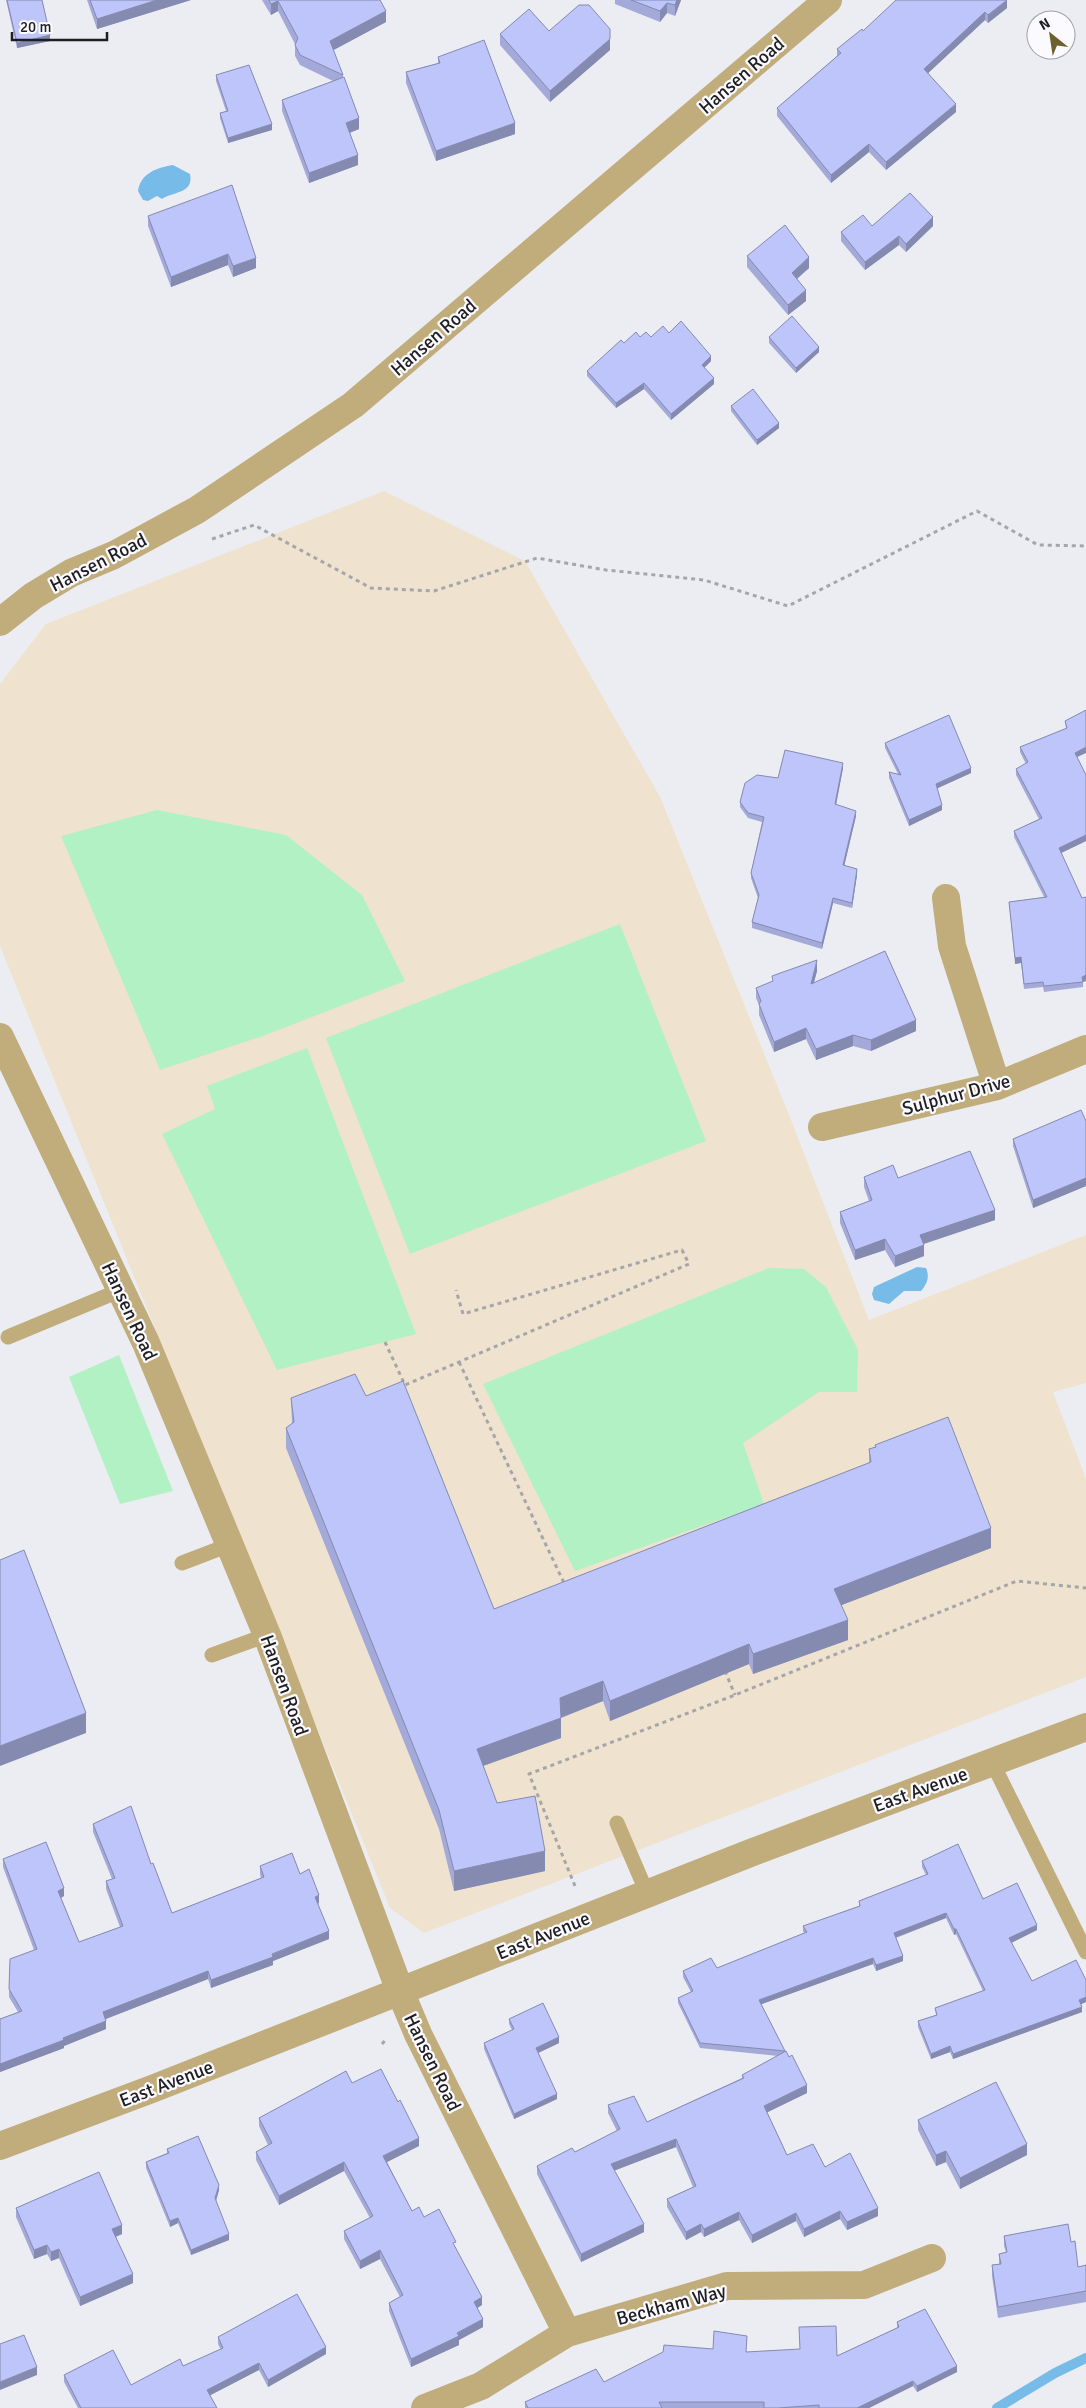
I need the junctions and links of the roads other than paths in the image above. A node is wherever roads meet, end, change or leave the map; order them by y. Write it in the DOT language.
graph roads {
  1 [pos="828,0"];
  2 [pos="0,622"];
  3 [pos="946,898"];
  4 [pos="2,1044"];
  5 [pos="1086,1049"];
  6 [pos="996,1086"];
  7 [pos="822,1127"];
  8 [pos="121,1290"];
  9 [pos="8,1337"];
  10 [pos="229,1545"];
  11 [pos="182,1563"];
  12 [pos="267,1635"];
  13 [pos="212,1655"];
  14 [pos="1086,1726"];
  15 [pos="992,1762"];
  16 [pos="617,1824"];
  17 [pos="647,1893"];
  18 [pos="1086,1952"];
  19 [pos="400,1991"];
  20 [pos="0,2146"];
  21 [pos="932,2258"];
  22 [pos="567,2333"];
  23 [pos="426,2408"];
  1 -- 2 [label="street, Hansen Road"];
  3 -- 6 [label="street"];
  4 -- 8 [label="street, Hansen Road"];
  5 -- 6 [label="street, Sulphur Drive"];
  6 -- 7 [label="street, Sulphur Drive"];
  8 -- 9 [label="lane"];
  8 -- 10 [label="street, Hansen Road"];
  10 -- 11 [label="lane"];
  10 -- 12 [label="street, Hansen Road"];
  12 -- 13 [label="lane"];
  12 -- 19 [label="street, Hansen Road"];
  14 -- 15 [label="street, East Avenue"];
  15 -- 17 [label="street, East Avenue"];
  15 -- 18 [label="lane"];
  16 -- 17 [label="lane"];
  17 -- 19 [label="street, East Avenue"];
  19 -- 20 [label="street, East Avenue"];
  19 -- 22 [label="street, Hansen Road"];
  21 -- 22 [label="street, Beckham Way"];
  22 -- 23 [label="street, Beckham Way"];
}
